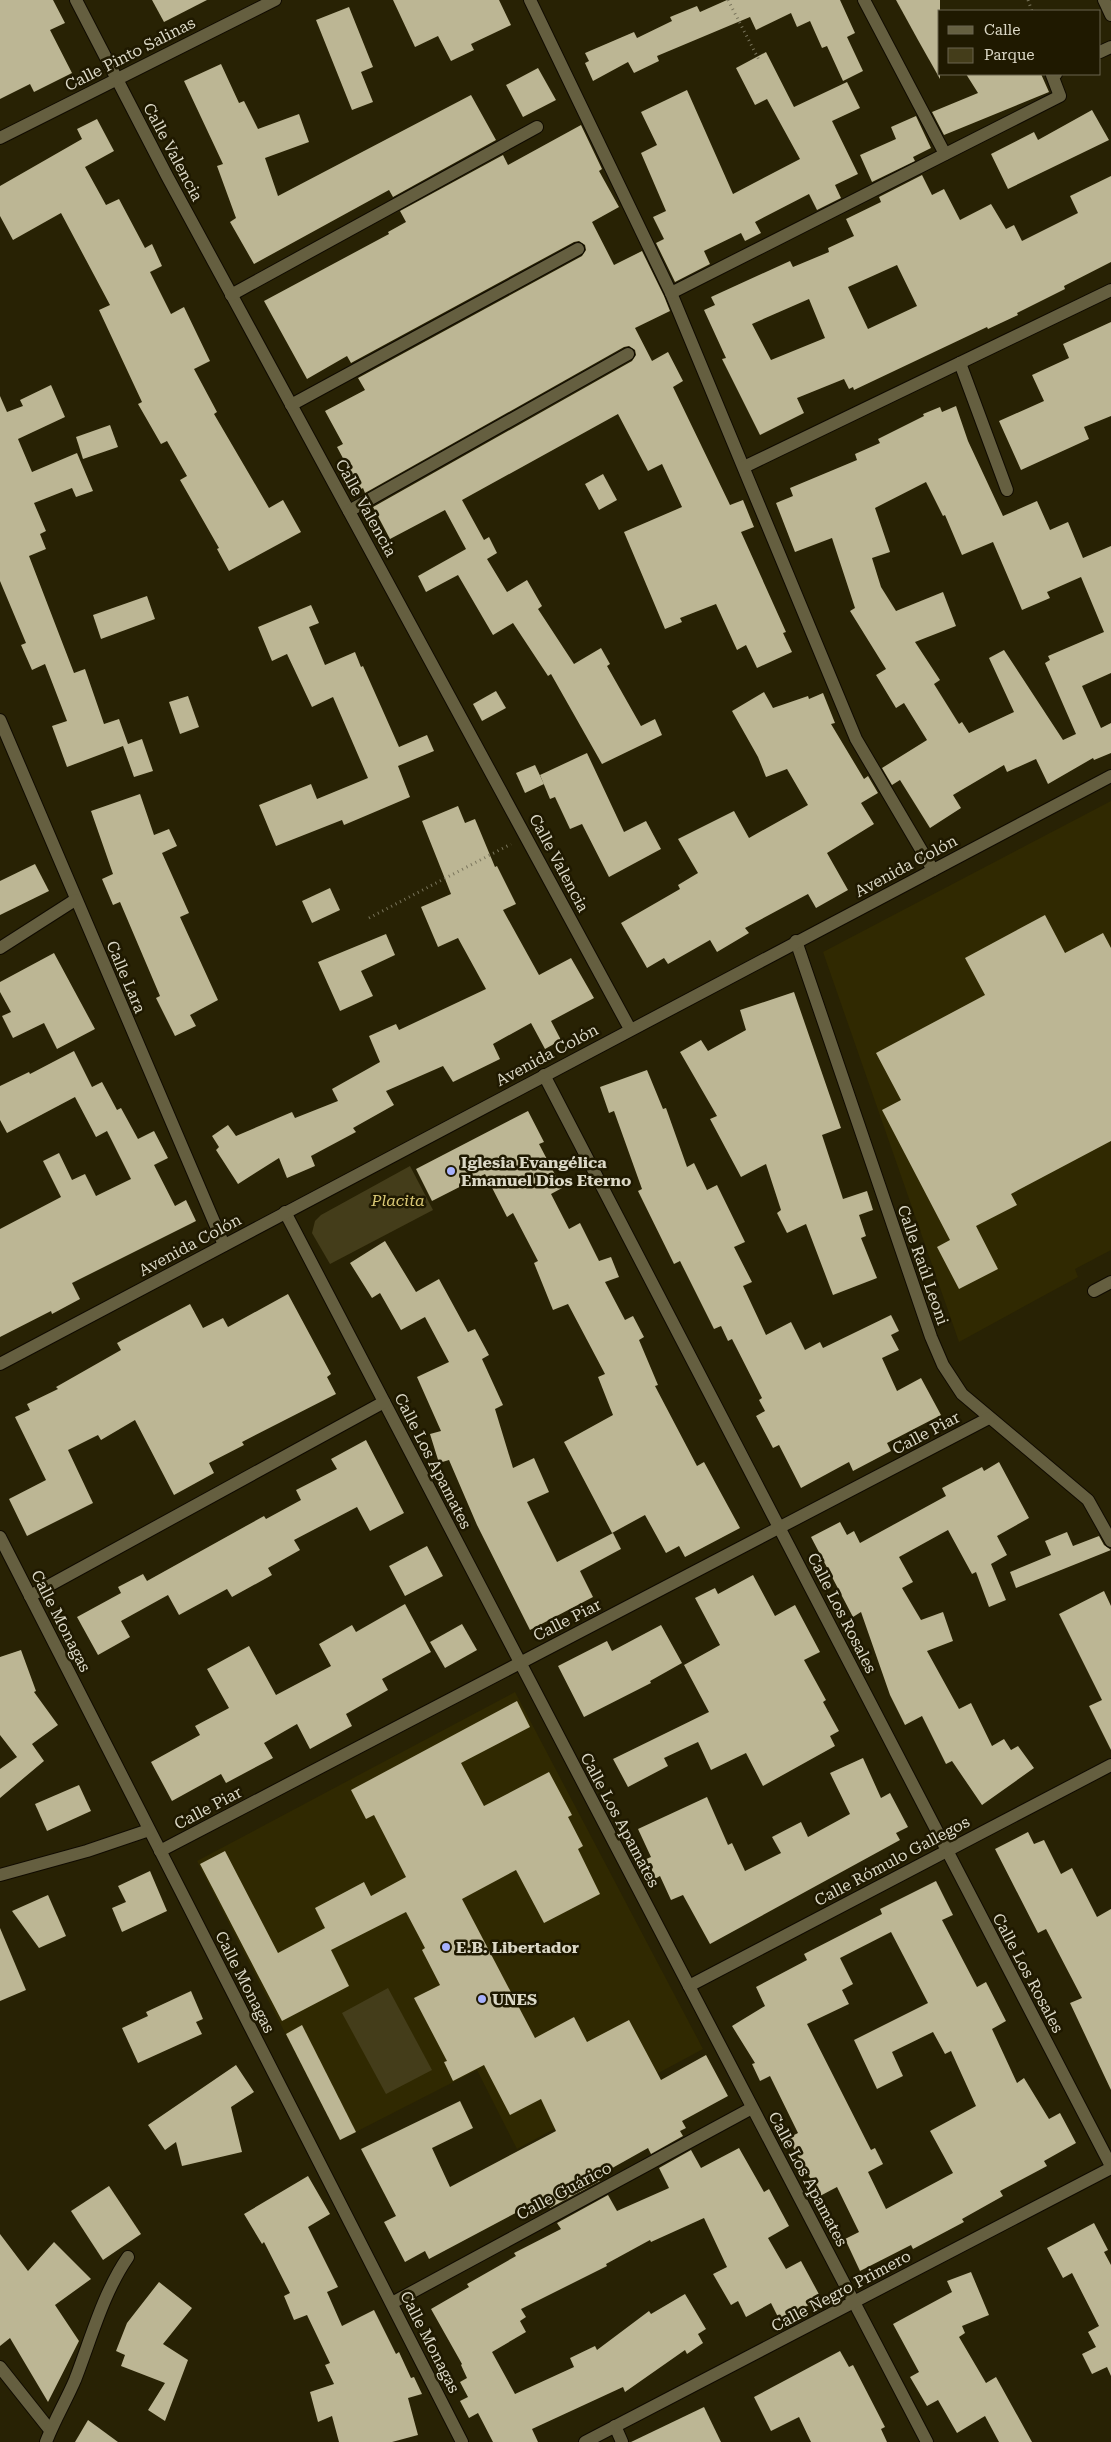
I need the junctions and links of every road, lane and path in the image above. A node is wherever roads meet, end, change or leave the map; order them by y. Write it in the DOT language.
graph roads {
  1 [pos="76,0"];
  2 [pos="275,0"];
  3 [pos="530,0"];
  4 [pos="728,0"];
  5 [pos="864,0"];
  6 [pos="1104,0"];
  7 [pos="1111,15"];
  8 [pos="758,60"];
  9 [pos="1052,75"];
  10 [pos="116,79"];
  11 [pos="537,127"];
  12 [pos="0,138"];
  13 [pos="945,154"];
  14 [pos="578,249"];
  15 [pos="1111,290"];
  16 [pos="671,293"];
  17 [pos="231,295"];
  18 [pos="628,354"];
  19 [pos="960,363"];
  20 [pos="291,405"];
  21 [pos="744,467"];
  22 [pos="1007,490"];
  23 [pos="349,511"];
  24 [pos="0,720"];
  25 [pos="1111,776"];
  26 [pos="526,836"];
  27 [pos="933,870"];
  28 [pos="75,900"];
  29 [pos="369,918"];
  30 [pos="796,941"];
  31 [pos="0,948"];
  32 [pos="630,1029"];
  33 [pos="544,1075"];
  34 [pos="285,1212"];
  35 [pos="224,1245"];
  36 [pos="1111,1282"];
  37 [pos="1094,1291"];
  38 [pos="0,1364"];
  39 [pos="384,1402"];
  40 [pos="989,1418"];
  41 [pos="780,1529"];
  42 [pos="0,1537"];
  43 [pos="1111,1541"];
  44 [pos="30,1596"];
  45 [pos="520,1663"];
  46 [pos="1111,1765"];
  47 [pos="149,1830"];
  48 [pos="160,1851"];
  49 [pos="946,1852"];
  50 [pos="0,1875"];
  51 [pos="689,1986"];
  52 [pos="752,2108"];
  53 [pos="1111,2167"];
  54 [pos="128,2257"];
  55 [pos="854,2302"];
  56 [pos="392,2303"];
  57 [pos="0,2367"];
  58 [pos="615,2426"];
  59 [pos="50,2430"];
  60 [pos="46,2442"];
  61 [pos="462,2442"];
  62 [pos="585,2442"];
  63 [pos="622,2442"];
  64 [pos="927,2442"];
  1 -- 10 [label="street, Calle Valencia"];
  2 -- 10 [label="street, Calle Pinto Salinas"];
  3 -- 16 [label="street"];
  4 -- 8 [label="path"];
  5 -- 13 [label="street"];
  6 -- 7 [label="street"];
  9 -- 13 [label="street"];
  10 -- 12 [label="street, Calle Pinto Salinas"];
  10 -- 17 [label="street, Calle Valencia"];
  11 -- 17 [label="street"];
  13 -- 16 [label="street"];
  14 -- 20 [label="street"];
  15 -- 19 [label="street"];
  16 -- 21 [label="street"];
  17 -- 20 [label="street, Calle Valencia"];
  18 -- 23 [label="street"];
  19 -- 21 [label="street"];
  19 -- 22 [label="street"];
  20 -- 23 [label="street, Calle Valencia"];
  21 -- 27 [label="street"];
  23 -- 26 [label="street, Calle Valencia"];
  24 -- 28 [label="street, Calle Lara"];
  25 -- 27 [label="street, Avenida Colón"];
  26 -- 29 [label="path"];
  26 -- 32 [label="street, Calle Valencia"];
  27 -- 30 [label="street, Avenida Colón"];
  28 -- 31 [label="street"];
  28 -- 35 [label="street, Calle Lara"];
  30 -- 32 [label="street, Avenida Colón"];
  30 -- 40 [label="street, Calle Raúl Leoni"];
  32 -- 33 [label="street, Avenida Colón"];
  33 -- 34 [label="street, Avenida Colón"];
  33 -- 41 [label="street, Calle Los Rosales"];
  34 -- 35 [label="street, Avenida Colón"];
  34 -- 39 [label="street, Calle Los Apamates"];
  35 -- 38 [label="street, Avenida Colón"];
  36 -- 37 [label="street"];
  39 -- 44 [label="street"];
  39 -- 45 [label="street, Calle Los Apamates"];
  40 -- 41 [label="street, Calle Piar"];
  40 -- 43 [label="street, Calle Raúl Leoni"];
  41 -- 45 [label="street, Calle Piar"];
  41 -- 49 [label="street, Calle Los Rosales"];
  42 -- 44 [label="street, Calle Monagas"];
  44 -- 47 [label="street, Calle Monagas"];
  45 -- 48 [label="street, Calle Piar"];
  45 -- 51 [label="street, Calle Los Apamates"];
  46 -- 49 [label="street, Calle Rómulo Gallegos"];
  47 -- 48 [label="street, Calle Monagas"];
  47 -- 50 [label="street"];
  48 -- 56 [label="street, Calle Monagas"];
  49 -- 51 [label="street, Calle Rómulo Gallegos"];
  49 -- 53 [label="street, Calle Los Rosales"];
  51 -- 52 [label="street, Calle Los Apamates"];
  52 -- 55 [label="street, Calle Los Apamates"];
  52 -- 56 [label="street, Calle Guárico"];
  53 -- 55 [label="street, Calle Negro Primero"];
  54 -- 59 [label="street"];
  55 -- 58 [label="street, Calle Negro Primero"];
  55 -- 64 [label="street, Calle Los Apamates"];
  56 -- 61 [label="street, Calle Monagas"];
  57 -- 59 [label="street"];
  58 -- 62 [label="street, Calle Negro Primero"];
  58 -- 63 [label="street"];
  59 -- 60 [label="street"];
}
